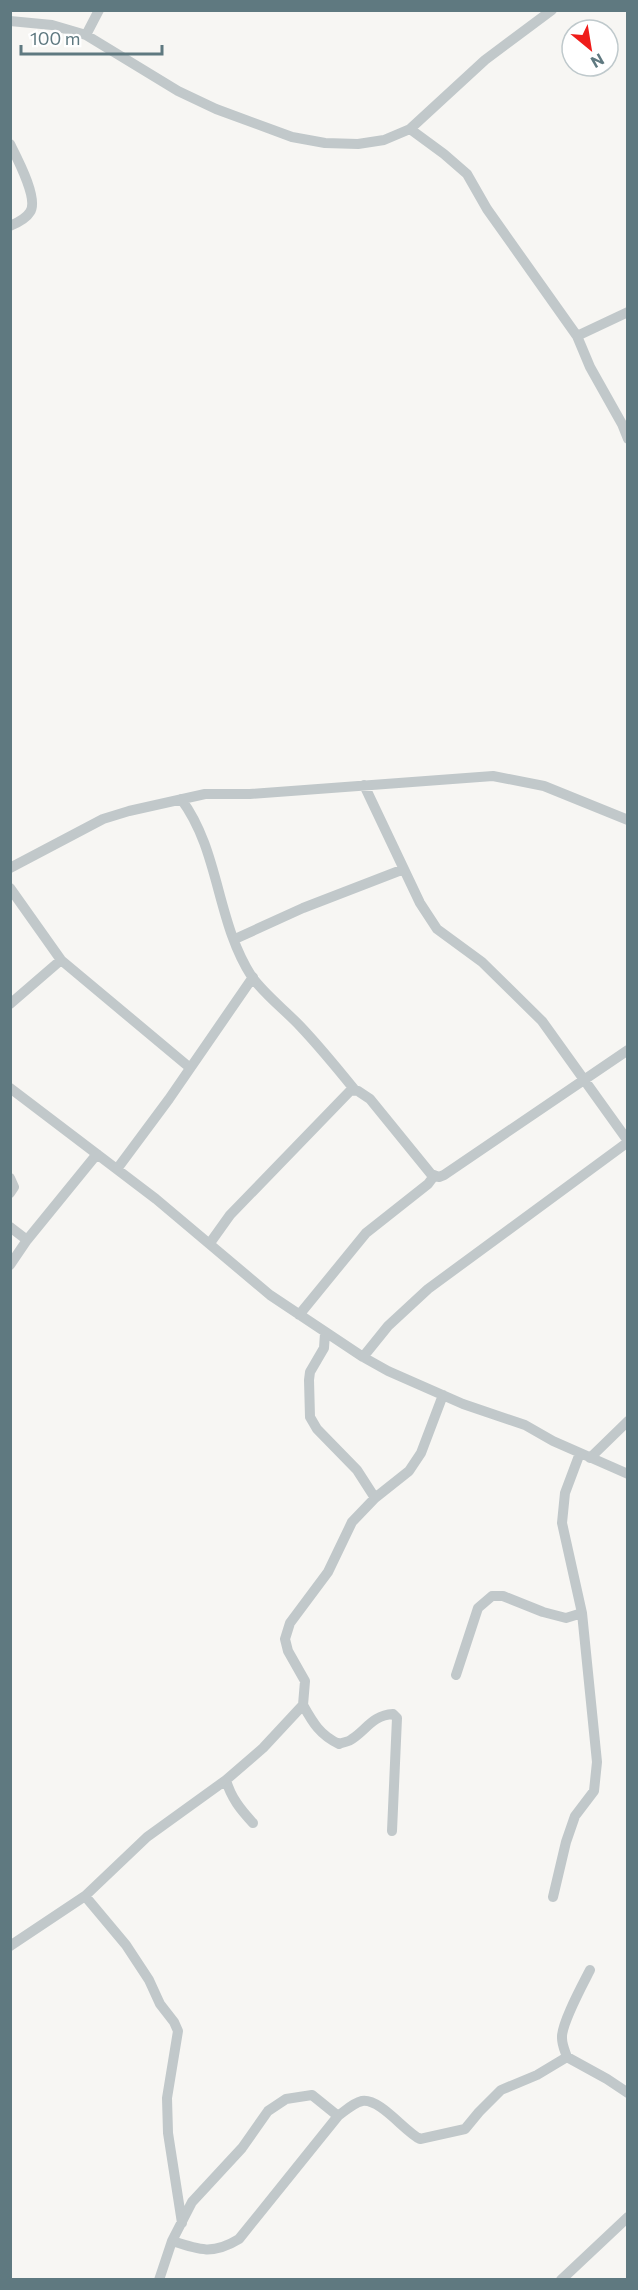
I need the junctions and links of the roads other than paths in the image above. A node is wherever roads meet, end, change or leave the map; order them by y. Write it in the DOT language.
graph roads {
  1 [pos="99,10"];
  2 [pos="550,11"];
  3 [pos="10,21"];
  4 [pos="86,35"];
  5 [pos="410,129"];
  6 [pos="10,144"];
  7 [pos="10,226"];
  8 [pos="627,312"];
  9 [pos="577,336"];
  10 [pos="627,439"];
  11 [pos="364,785"];
  12 [pos="181,799"];
  13 [pos="627,820"];
  14 [pos="10,868"];
  15 [pos="404,870"];
  16 [pos="10,888"];
  17 [pos="235,939"];
  18 [pos="61,960"];
  19 [pos="253,977"];
  20 [pos="10,1004"];
  21 [pos="627,1050"];
  22 [pos="189,1067"];
  23 [pos="585,1078"];
  24 [pos="10,1088"];
  25 [pos="354,1089"];
  26 [pos="627,1141"];
  27 [pos="97,1154"];
  28 [pos="117,1169"];
  29 [pos="434,1176"];
  30 [pos="10,1178"];
  31 [pos="10,1193"];
  32 [pos="10,1227"];
  33 [pos="27,1240"];
  34 [pos="210,1243"];
  35 [pos="10,1265"];
  36 [pos="299,1315"];
  37 [pos="325,1333"];
  38 [pos="363,1357"];
  39 [pos="443,1395"];
  40 [pos="627,1421"];
  41 [pos="580,1453"];
  42 [pos="590,1458"];
  43 [pos="627,1474"];
  44 [pos="375,1497"];
  45 [pos="582,1613"];
  46 [pos="456,1675"];
  47 [pos="303,1705"];
  48 [pos="226,1780"];
  49 [pos="253,1823"];
  50 [pos="392,1831"];
  51 [pos="85,1896"];
  52 [pos="553,1897"];
  53 [pos="10,1946"];
  54 [pos="590,1970"];
  55 [pos="567,2057"];
  56 [pos="627,2094"];
  57 [pos="338,2116"];
  58 [pos="627,2217"];
  59 [pos="182,2223"];
  60 [pos="172,2241"];
  61 [pos="159,2280"];
  62 [pos="561,2280"];
  1 -- 4 [label="street"];
  2 -- 5 [label="street"];
  3 -- 4 [label="street"];
  4 -- 5 [label="street"];
  5 -- 9 [label="street"];
  6 -- 7 [label="street"];
  8 -- 9 [label="street"];
  9 -- 10 [label="street"];
  11 -- 12 [label="street"];
  11 -- 13 [label="street"];
  11 -- 15 [label="street"];
  12 -- 14 [label="street"];
  12 -- 17 [label="street"];
  15 -- 17 [label="street"];
  15 -- 23 [label="street"];
  16 -- 18 [label="street"];
  17 -- 19 [label="street"];
  18 -- 20 [label="street"];
  18 -- 22 [label="street"];
  19 -- 22 [label="street"];
  19 -- 25 [label="street"];
  21 -- 23 [label="street"];
  22 -- 28 [label="street"];
  23 -- 26 [label="street"];
  23 -- 29 [label="street"];
  24 -- 27 [label="street"];
  25 -- 29 [label="street"];
  25 -- 34 [label="street"];
  26 -- 38 [label="street"];
  27 -- 28 [label="street"];
  27 -- 33 [label="street"];
  28 -- 34 [label="street"];
  29 -- 36 [label="street"];
  30 -- 31 [label="street"];
  32 -- 33 [label="street"];
  33 -- 35 [label="street"];
  34 -- 36 [label="street"];
  36 -- 37 [label="street"];
  37 -- 38 [label="street"];
  37 -- 44 [label="street"];
  38 -- 39 [label="street"];
  39 -- 41 [label="street"];
  39 -- 44 [label="street"];
  40 -- 42 [label="street"];
  41 -- 42 [label="street"];
  41 -- 45 [label="street"];
  42 -- 43 [label="street"];
  44 -- 47 [label="street"];
  45 -- 46 [label="street"];
  45 -- 52 [label="street"];
  47 -- 48 [label="street"];
  47 -- 50 [label="street"];
  48 -- 49 [label="street"];
  48 -- 51 [label="street"];
  51 -- 53 [label="street"];
  51 -- 59 [label="street"];
  54 -- 55 [label="street"];
  55 -- 56 [label="street"];
  55 -- 57 [label="street"];
  57 -- 59 [label="street"];
  57 -- 60 [label="street"];
  58 -- 62 [label="street"];
  59 -- 60 [label="street"];
  60 -- 61 [label="street"];
}
